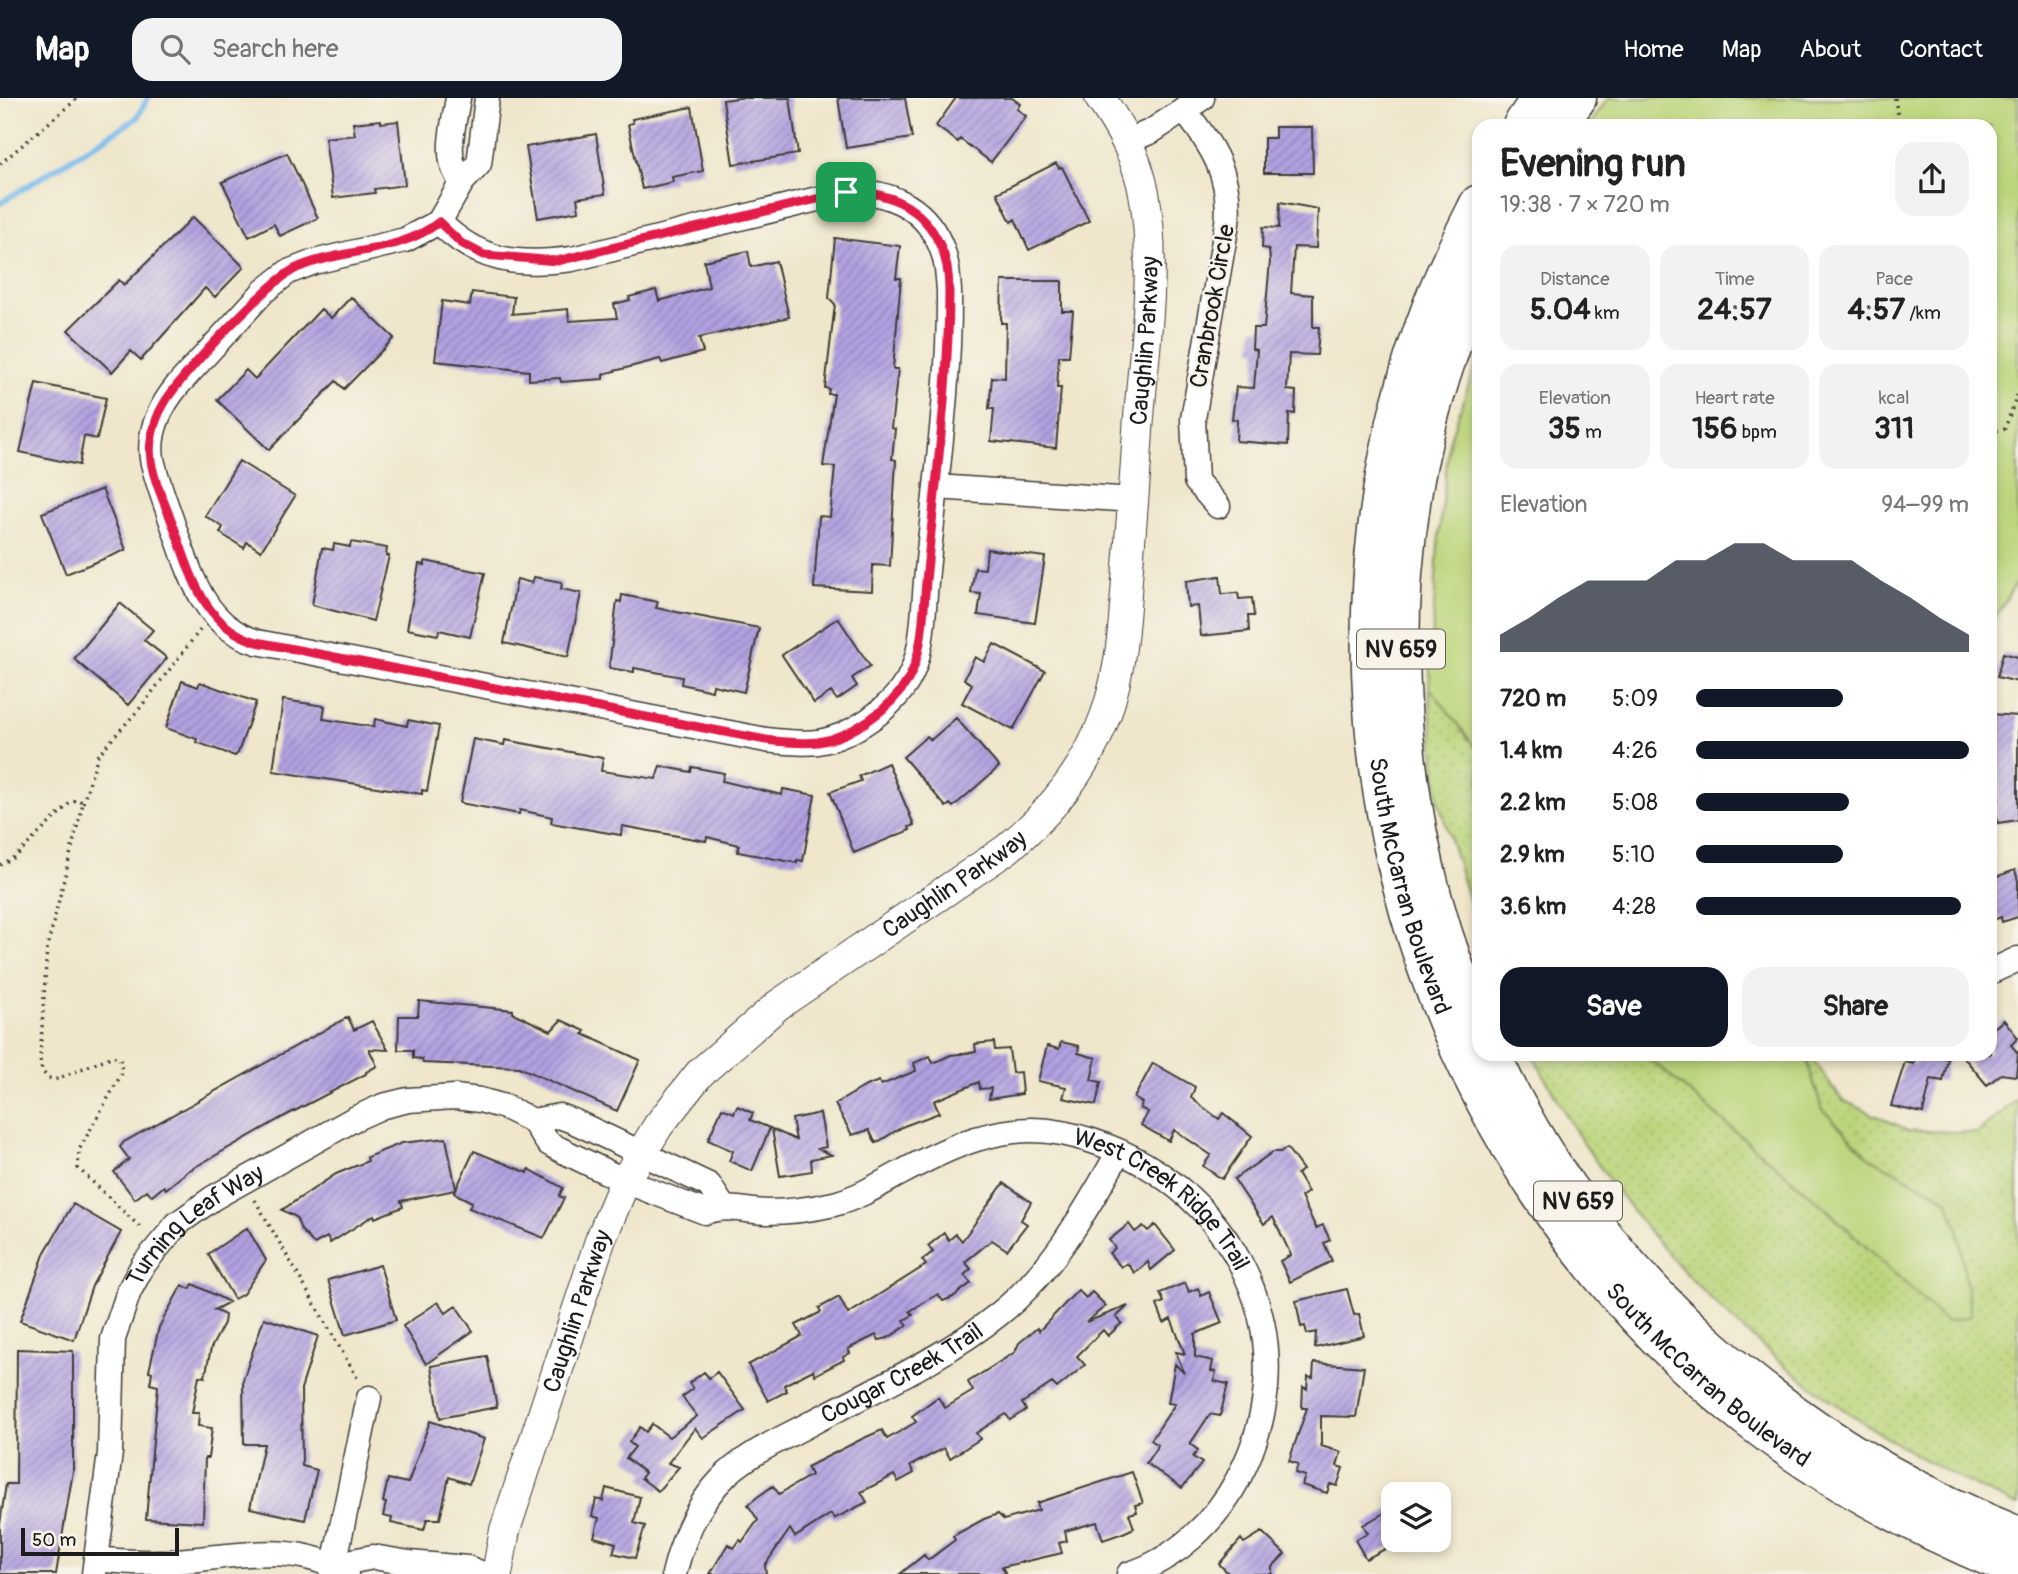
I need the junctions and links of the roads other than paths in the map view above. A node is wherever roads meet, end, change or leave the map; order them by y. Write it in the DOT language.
graph roads {
  1 [pos="458,98"];
  2 [pos="487,98"];
  3 [pos="1100,98"];
  4 [pos="1541,98"];
  5 [pos="1577,98"];
  6 [pos="1193,104"];
  7 [pos="1527,119"];
  8 [pos="1562,119"];
  9 [pos="1128,141"];
  10 [pos="462,182"];
  11 [pos="1472,219"];
  12 [pos="439,222"];
  13 [pos="1472,290"];
  14 [pos="936,487"];
  15 [pos="1133,500"];
  16 [pos="1218,506"];
  17 [pos="2018,959"];
  18 [pos="1997,969"];
  19 [pos="1472,1007"];
  20 [pos="1495,1061"];
  21 [pos="533,1121"];
  22 [pos="1119,1152"];
  23 [pos="640,1153"];
  24 [pos="625,1181"];
  25 [pos="722,1205"];
  26 [pos="369,1398"];
  27 [pos="2018,1536"];
  28 [pos="95,1567"];
  29 [pos="2018,1569"];
  30 [pos="337,1571"];
  31 [pos="483,1574"];
  32 [pos="497,1574"];
  33 [pos="674,1574"];
  34 [pos="1129,1574"];
  1 -- 10 [label="street"];
  2 -- 10 [label="street"];
  3 -- 9 [label="street, Caughlin Parkway"];
  4 -- 7 [label="main road"];
  5 -- 8 [label="main road"];
  6 -- 9 [label="street"];
  6 -- 16 [label="street, Cranbrook Circle"];
  9 -- 15 [label="street, Caughlin Parkway"];
  10 -- 12 [label="street"];
  11 -- 29 [label="main road, South McCarran Boulevard / NV 659"];
  12 -- 14 [label="street"];
  12 -- 14 [label="street"];
  13 -- 19 [label="main road, South McCarran Boulevard / NV 659"];
  14 -- 15 [label="street"];
  15 -- 23 [label="street, Caughlin Parkway"];
  17 -- 18 [label="street"];
  20 -- 27 [label="main road, South McCarran Boulevard / NV 659"];
  21 -- 23 [label="street, Turning Leaf Way"];
  21 -- 24 [label="street, Turning Leaf Way"];
  21 -- 28 [label="street, Turning Leaf Way"];
  22 -- 25 [label="street, West Creek Ridge Trail"];
  22 -- 33 [label="street, Cougar Creek Trail"];
  22 -- 34 [label="street, West Creek Ridge Trail"];
  23 -- 24 [label="street, Caughlin Parkway"];
  23 -- 25 [label="street"];
  24 -- 25 [label="street, West Creek Ridge Trail"];
  24 -- 32 [label="street, Caughlin Parkway"];
  26 -- 30 [label="street"];
  28 -- 30 [label="street"];
  30 -- 31 [label="street"];
}
